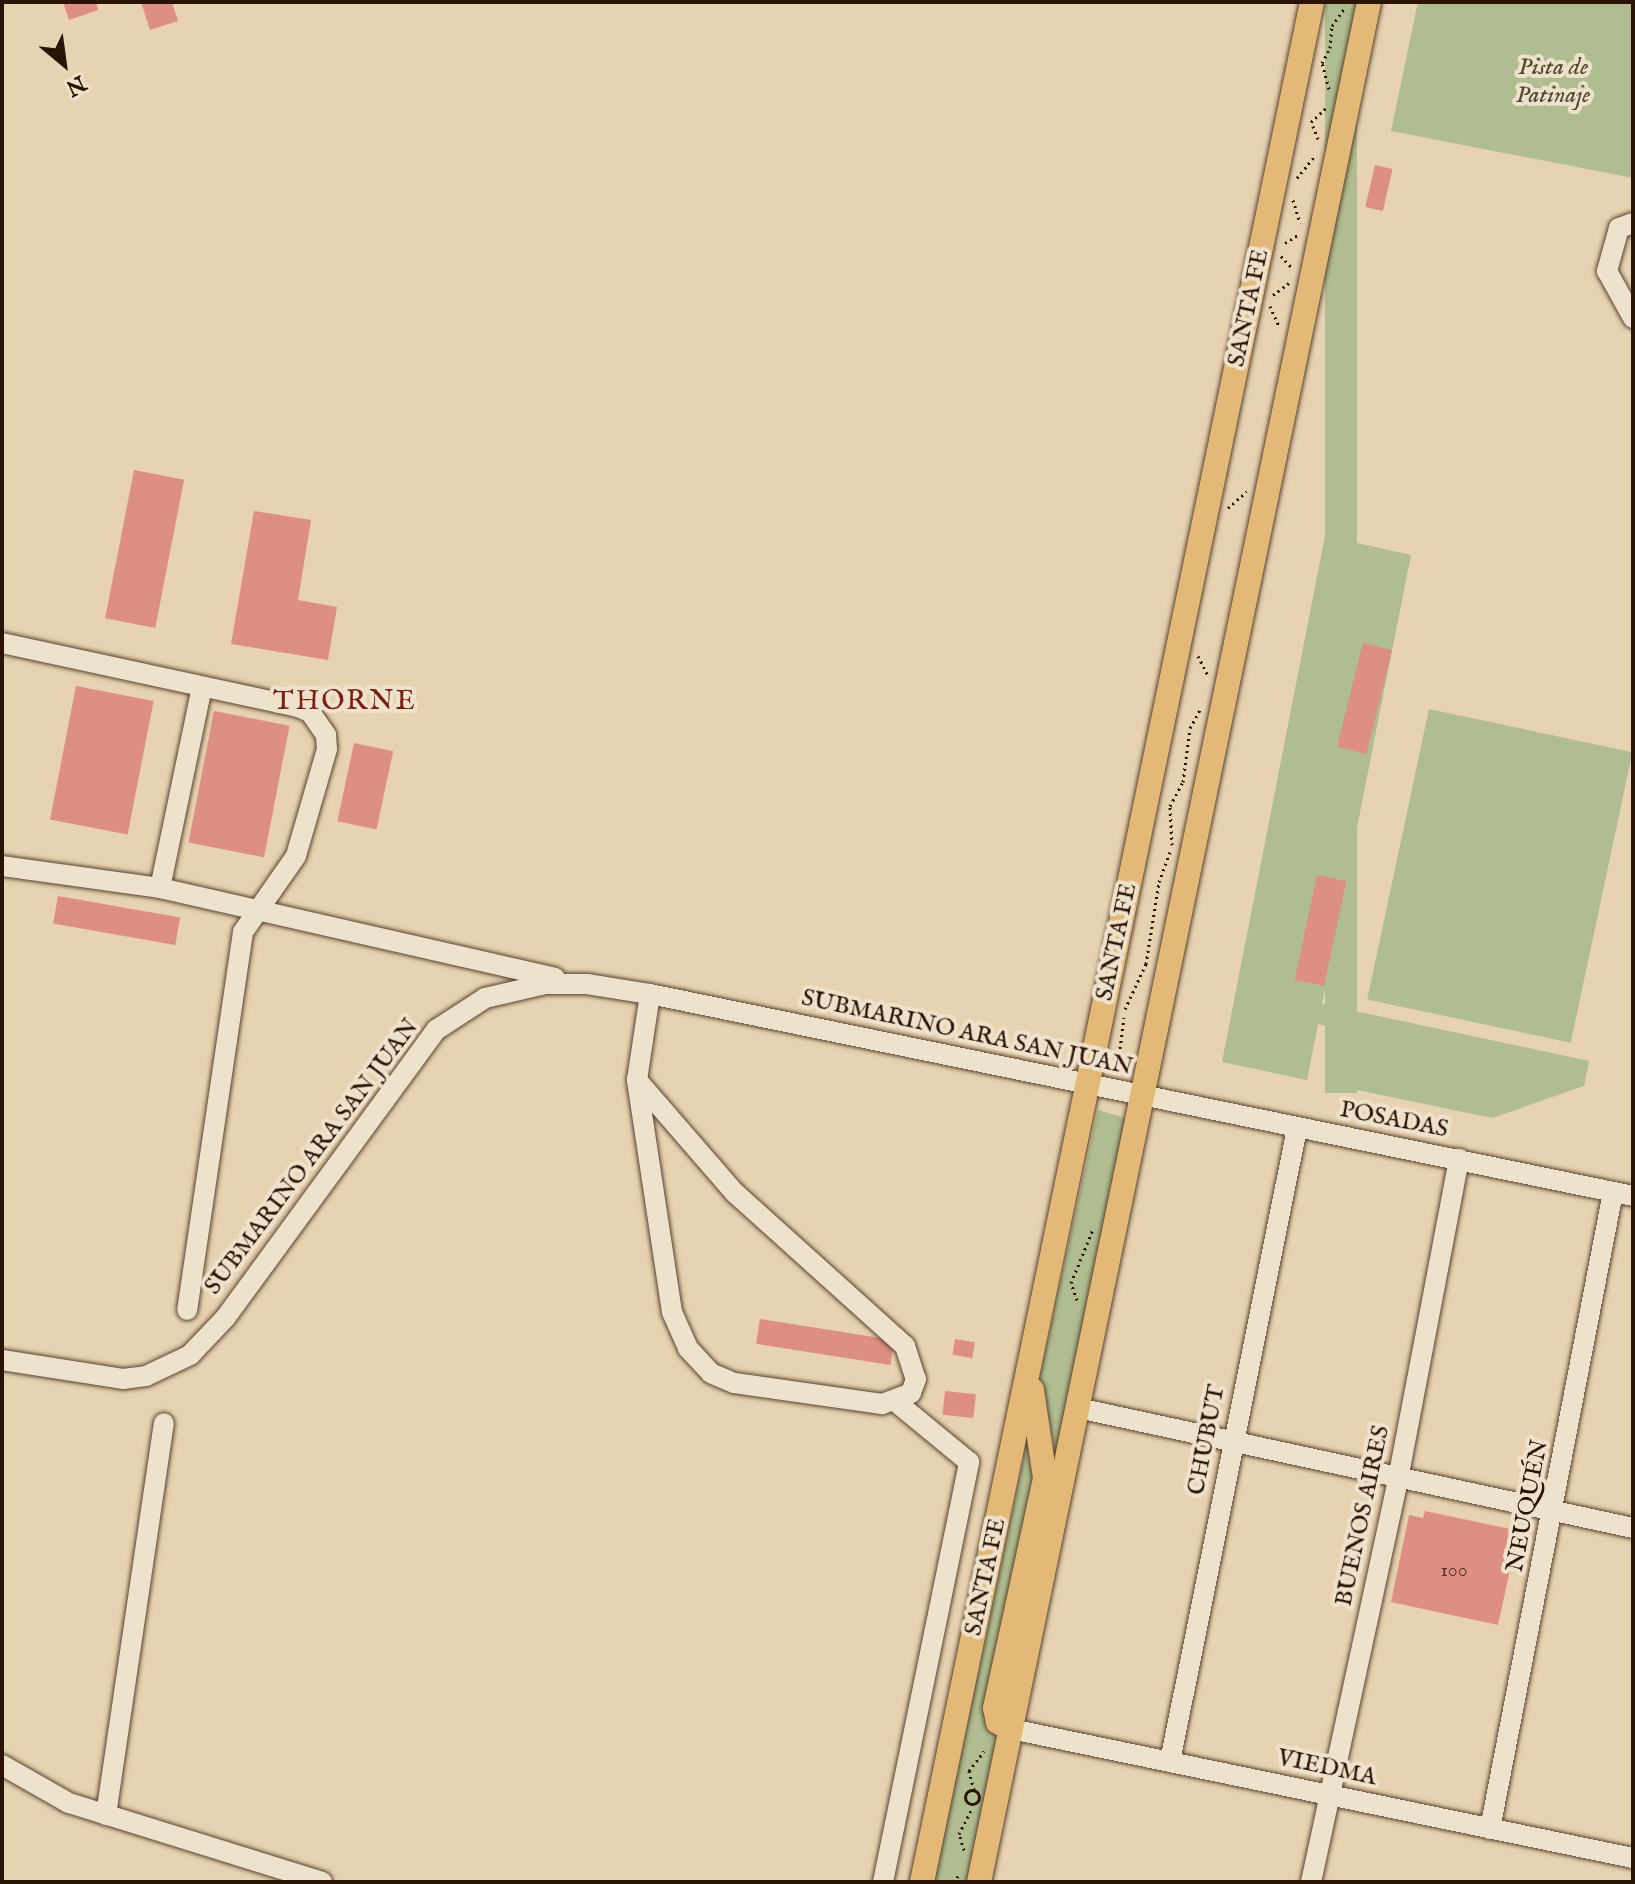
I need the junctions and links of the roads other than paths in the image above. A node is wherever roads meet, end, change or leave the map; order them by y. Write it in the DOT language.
graph roads {
  1 [pos="1312,2"];
  2 [pos="1369,2"];
  3 [pos="1633,223"];
  4 [pos="1633,318"];
  5 [pos="2,643"];
  6 [pos="202,687"];
  7 [pos="2,866"];
  8 [pos="160,888"];
  9 [pos="257,913"];
  10 [pos="587,984"];
  11 [pos="650,994"];
  12 [pos="637,1080"];
  13 [pos="1088,1084"];
  14 [pos="1145,1096"];
  15 [pos="1297,1128"];
  16 [pos="1459,1159"];
  17 [pos="1623,1194"];
  18 [pos="187,1310"];
  19 [pos="2,1360"];
  20 [pos="1030,1372"];
  21 [pos="896,1402"];
  22 [pos="1078,1408"];
  23 [pos="164,1423"];
  24 [pos="1233,1442"];
  25 [pos="1398,1479"];
  26 [pos="1554,1510"];
  27 [pos="1633,1528"];
  28 [pos="1011,1729"];
  29 [pos="1170,1762"];
  30 [pos="2,1765"];
  31 [pos="1330,1795"];
  32 [pos="106,1815"];
  33 [pos="1490,1829"];
  34 [pos="1633,1858"];
  35 [pos="322,1882"];
  36 [pos="883,1882"];
  37 [pos="922,1882"];
  38 [pos="979,1882"];
  39 [pos="1311,1882"];
  1 -- 13 [label="main road, SANTA FE"];
  2 -- 14 [label="main road"];
  3 -- 4 [label="street"];
  5 -- 6 [label="street"];
  6 -- 8 [label="street"];
  6 -- 9 [label="street"];
  7 -- 8 [label="street"];
  8 -- 9 [label="street"];
  9 -- 10 [label="street"];
  9 -- 18 [label="street"];
  10 -- 11 [label="street, SUBMARINO ARA SAN JUAN"];
  10 -- 19 [label="street, SUBMARINO ARA SAN JUAN"];
  11 -- 12 [label="street"];
  11 -- 13 [label="street, SUBMARINO ARA SAN JUAN"];
  12 -- 21 [label="street"];
  12 -- 21 [label="street"];
  13 -- 14 [label="street, SUBMARINO ARA SAN JUAN"];
  13 -- 20 [label="main road, SANTA FE"];
  14 -- 15 [label="street, POSADAS"];
  14 -- 22 [label="main road"];
  15 -- 16 [label="street, POSADAS"];
  15 -- 24 [label="street, CHUBUT"];
  16 -- 17 [label="street, POSADAS"];
  16 -- 25 [label="street, BUENOS AIRES"];
  17 -- 26 [label="street, NEUQUÉN"];
  20 -- 28 [label="main road"];
  20 -- 37 [label="main road, SANTA FE"];
  21 -- 36 [label="street"];
  22 -- 24 [label="street"];
  22 -- 28 [label="main road"];
  23 -- 32 [label="street"];
  24 -- 25 [label="street"];
  24 -- 29 [label="street, CHUBUT"];
  25 -- 26 [label="street"];
  25 -- 31 [label="street, BUENOS AIRES"];
  26 -- 27 [label="street"];
  26 -- 33 [label="street, NEUQUÉN"];
  28 -- 29 [label="street, VIEDMA"];
  28 -- 38 [label="main road"];
  29 -- 31 [label="street, VIEDMA"];
  30 -- 32 [label="street"];
  31 -- 33 [label="street, VIEDMA"];
  31 -- 39 [label="street, BUENOS AIRES"];
  32 -- 35 [label="street"];
  33 -- 34 [label="street, VIEDMA"];
}
